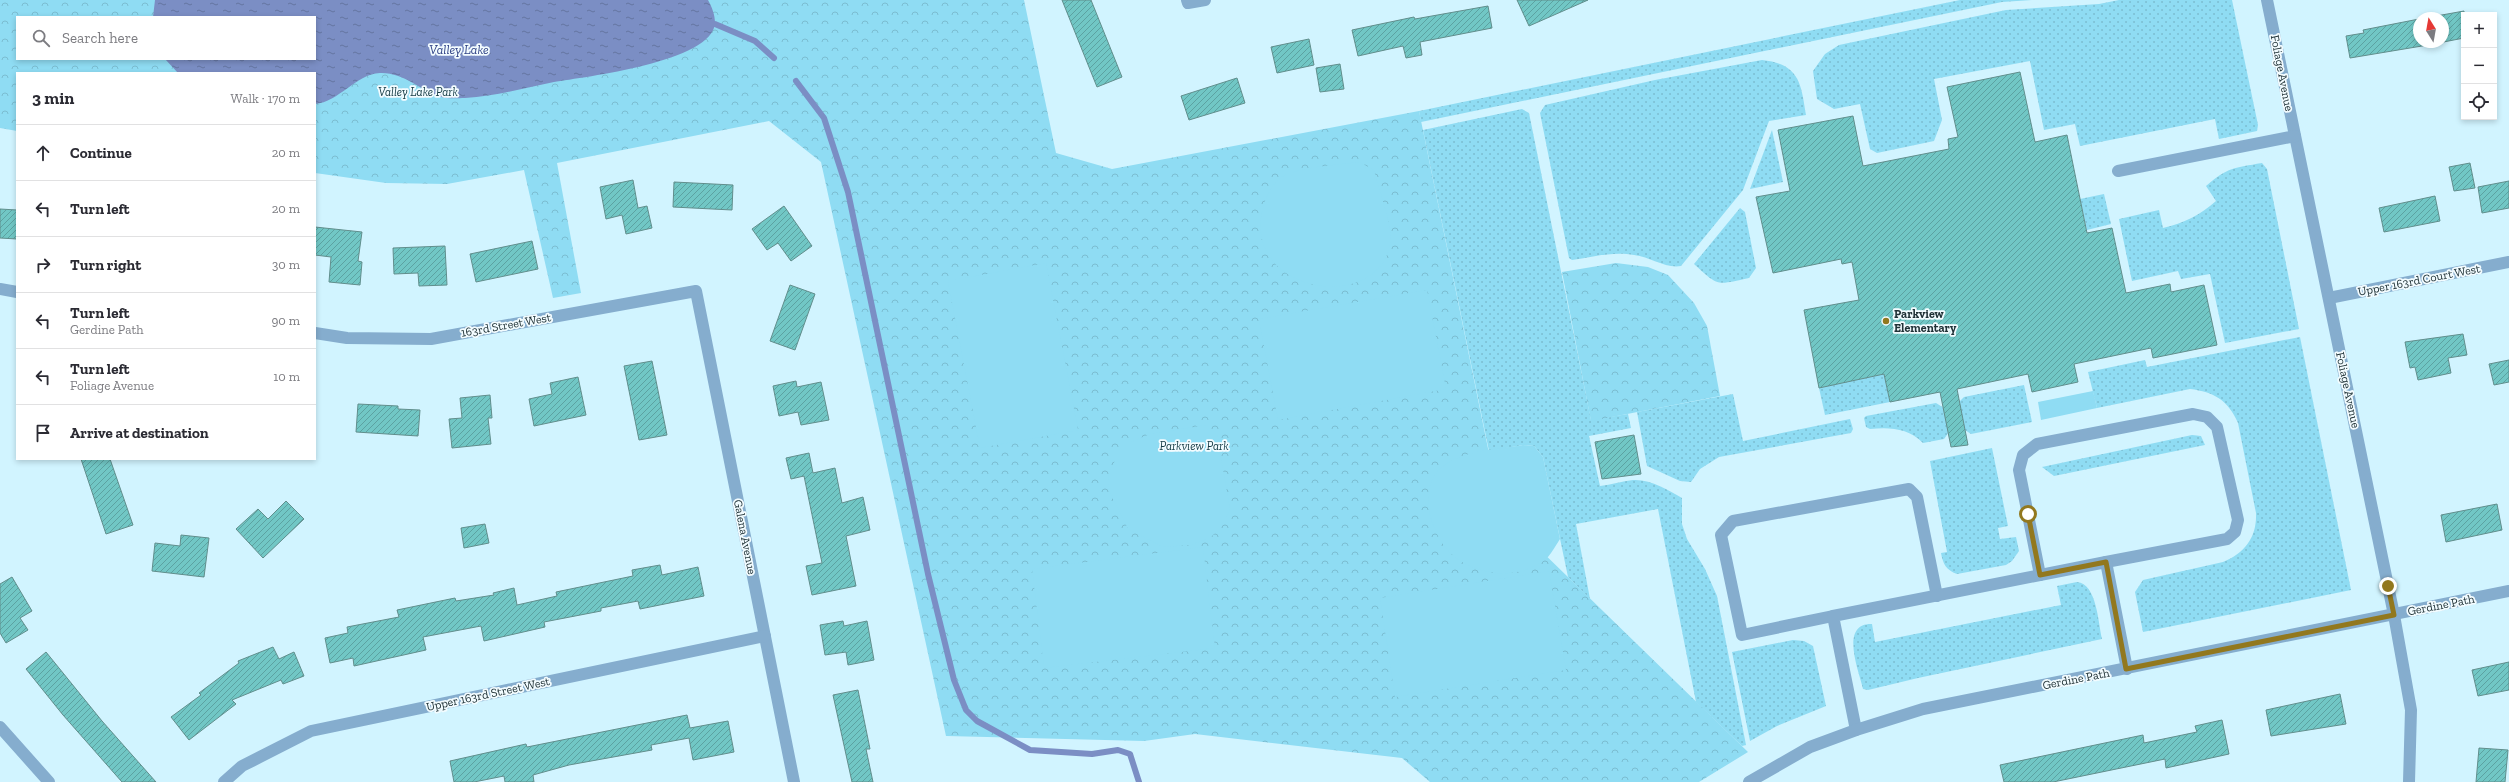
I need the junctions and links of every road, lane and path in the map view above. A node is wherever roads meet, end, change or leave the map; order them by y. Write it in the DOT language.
graph roads {
  1 [pos="1205,0"];
  2 [pos="2267,0"];
  3 [pos="1187,2"];
  4 [pos="2295,136"];
  5 [pos="2118,171"];
  6 [pos="2509,262"];
  7 [pos="0,289"];
  8 [pos="16,292"];
  9 [pos="696,292"];
  10 [pos="2329,298"];
  11 [pos="316,333"];
  12 [pos="2106,562"];
  13 [pos="2040,575"];
  14 [pos="2509,591"];
  15 [pos="1937,596"];
  16 [pos="2394,615"];
  17 [pos="1833,616"];
  18 [pos="765,636"];
  19 [pos="2126,669"];
  20 [pos="0,726"];
  21 [pos="1856,730"];
  22 [pos="49,782"];
  23 [pos="224,782"];
  24 [pos="794,782"];
  25 [pos="1749,782"];
  26 [pos="2409,782"];
  1 -- 3 [label="street"];
  2 -- 4 [label="street, Foliage Avenue"];
  4 -- 5 [label="street"];
  4 -- 10 [label="street, Foliage Avenue"];
  6 -- 10 [label="street, Upper 163rd Court West"];
  7 -- 8 [label="street"];
  9 -- 11 [label="street, 163rd Street West"];
  9 -- 18 [label="street, Galena Avenue"];
  10 -- 16 [label="street, Foliage Avenue"];
  12 -- 13 [label="street"];
  12 -- 13 [label="street"];
  12 -- 19 [label="street"];
  13 -- 15 [label="street"];
  14 -- 16 [label="street, Gerdine Path"];
  15 -- 17 [label="street"];
  15 -- 17 [label="street"];
  16 -- 19 [label="street, Gerdine Path"];
  16 -- 26 [label="street, Foliage Avenue"];
  17 -- 21 [label="street"];
  18 -- 23 [label="street, Upper 163rd Street West"];
  18 -- 24 [label="street, Galena Avenue"];
  19 -- 21 [label="street, Gerdine Path"];
  20 -- 22 [label="street"];
  21 -- 25 [label="street, Gerdine Path"];
}
